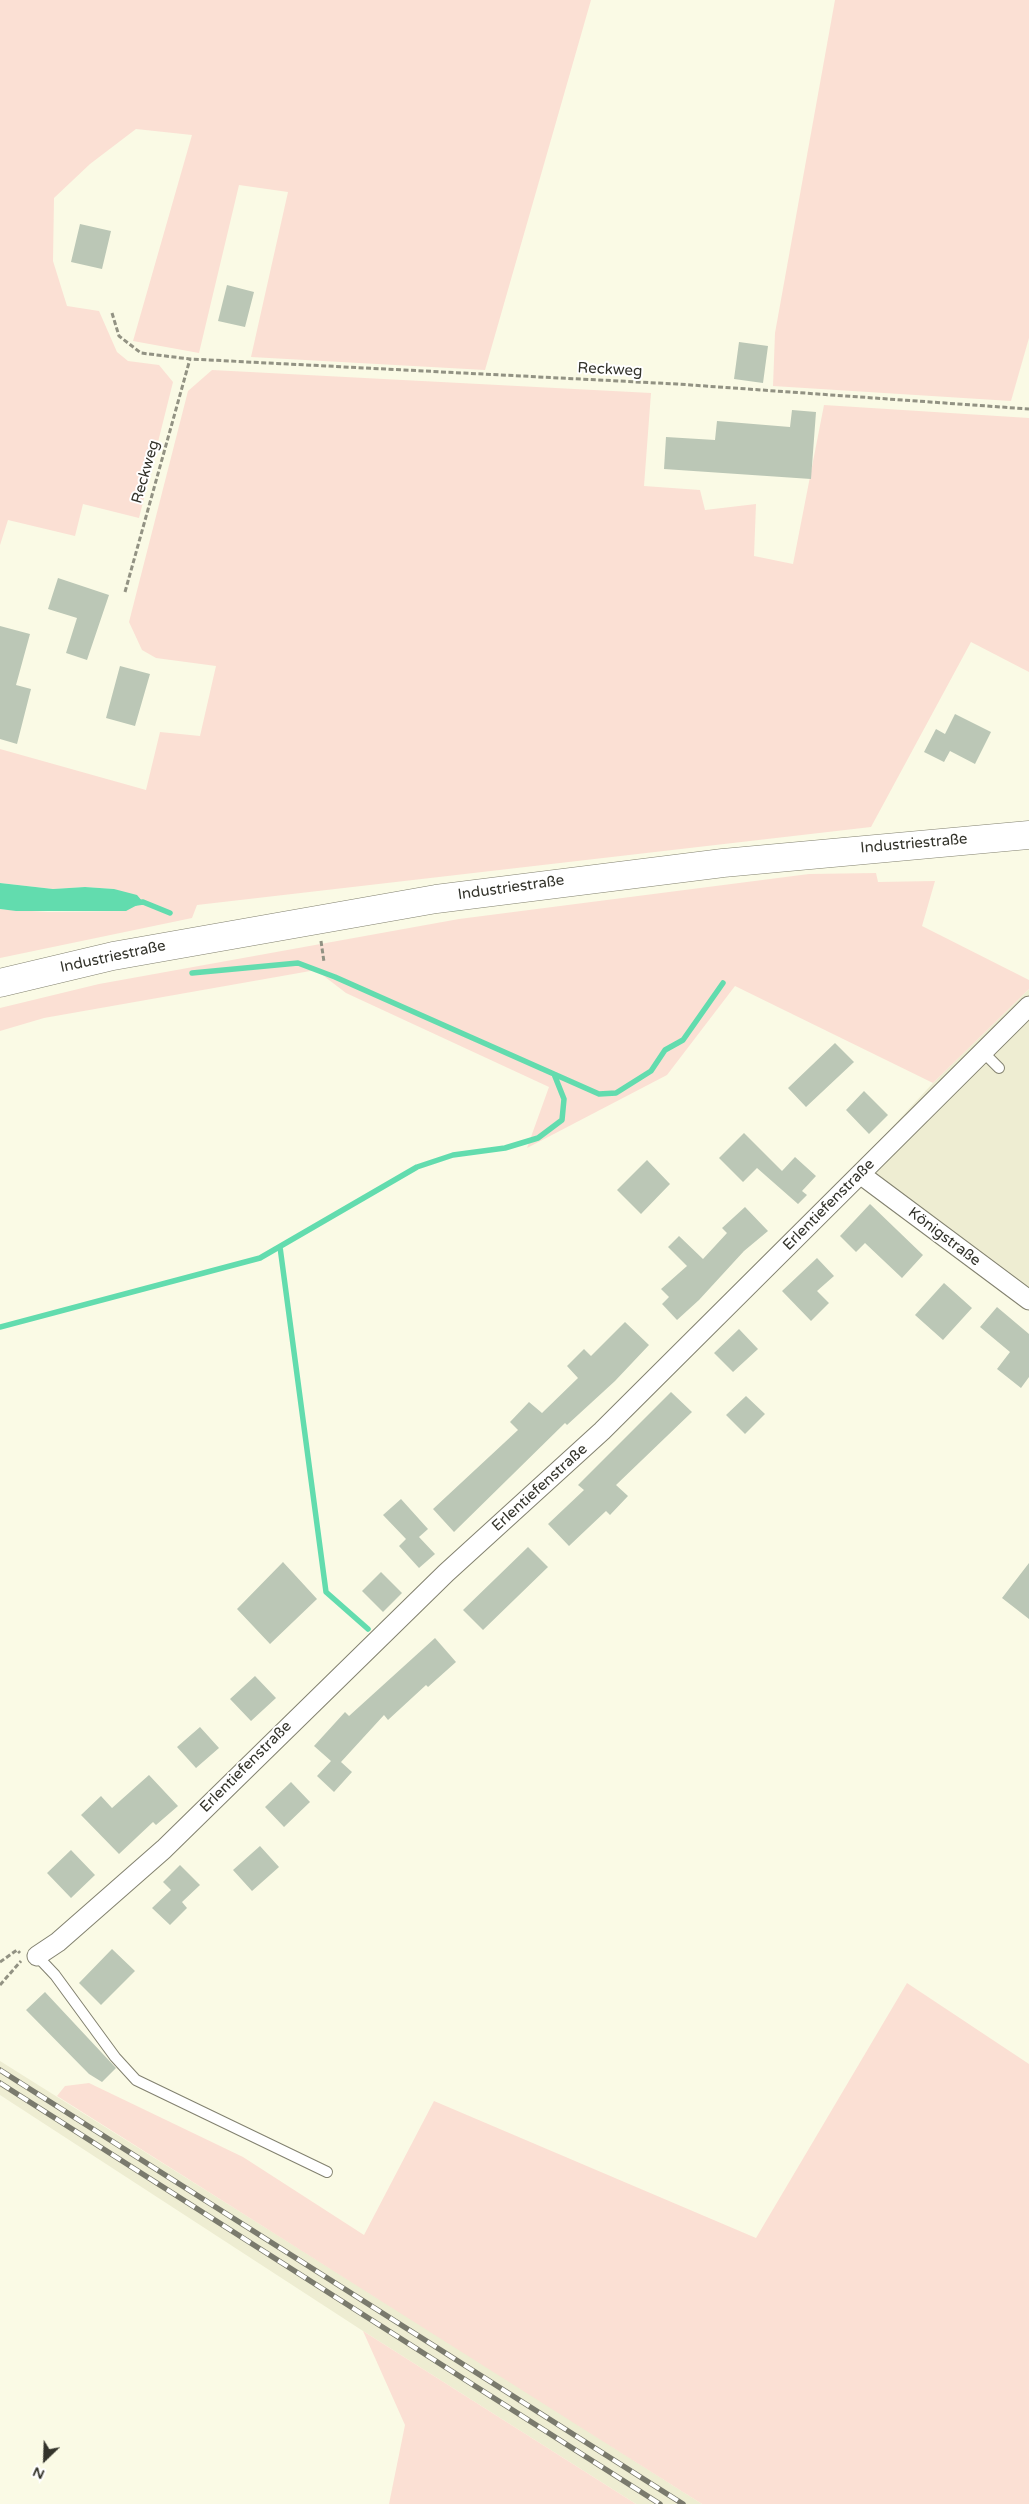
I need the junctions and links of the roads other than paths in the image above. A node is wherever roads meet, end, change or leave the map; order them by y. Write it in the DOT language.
graph roads {
  1 [pos="1029,835"];
  2 [pos="0,983"];
  3 [pos="1029,1006"];
  4 [pos="983,1052"];
  5 [pos="999,1068"];
  6 [pos="860,1174"];
  7 [pos="1029,1300"];
  8 [pos="37,1956"];
  9 [pos="327,2172"];
  1 -- 2 [label="street, Industriestraße"];
  3 -- 4 [label="street, Erlentiefenstraße"];
  4 -- 5 [label="lane"];
  4 -- 6 [label="street, Erlentiefenstraße"];
  6 -- 7 [label="street, Königstraße"];
  6 -- 8 [label="street, Erlentiefenstraße"];
  8 -- 9 [label="lane"];
}
